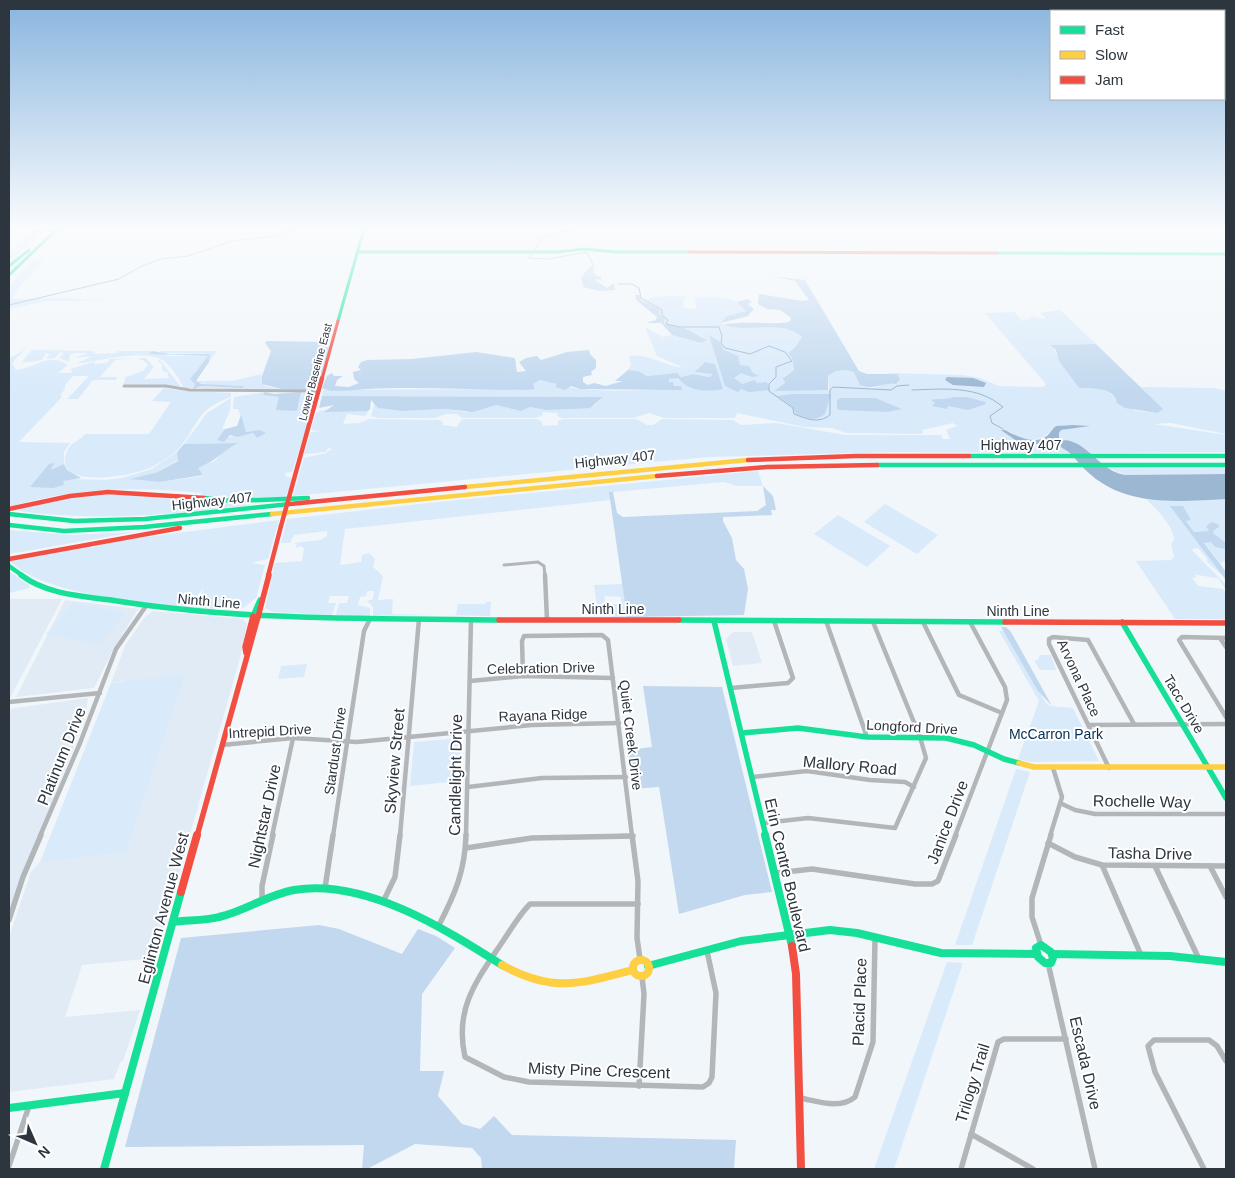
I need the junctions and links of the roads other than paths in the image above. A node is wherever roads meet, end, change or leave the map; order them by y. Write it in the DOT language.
graph roads {
  1 [pos="348,284"];
  2 [pos="124,386"];
  3 [pos="320,391"];
  4 [pos="1226,456"];
  5 [pos="1226,465"];
  6 [pos="354,497"];
  7 [pos="9,509"];
  8 [pos="293,513"];
  9 [pos="9,514"];
  10 [pos="9,524"];
  11 [pos="281,526"];
  12 [pos="9,558"];
  13 [pos="504,565"];
  14 [pos="10,567"];
  15 [pos="146,606"];
  16 [pos="256,616"];
  17 [pos="370,619"];
  18 [pos="419,619"];
  19 [pos="471,620"];
  20 [pos="547,620"];
  21 [pos="714,621"];
  22 [pos="774,621"];
  23 [pos="826,621"];
  24 [pos="873,622"];
  25 [pos="923,622"];
  26 [pos="970,622"];
  27 [pos="1122,622"];
  28 [pos="1226,623"];
  29 [pos="1220,638"];
  30 [pos="1226,638"];
  31 [pos="1226,648"];
  32 [pos="523,676"];
  33 [pos="613,678"];
  34 [pos="470,681"];
  35 [pos="731,688"];
  36 [pos="100,693"];
  37 [pos="9,702"];
  38 [pos="1002,713"];
  39 [pos="1226,717"];
  40 [pos="618,723"];
  41 [pos="1134,724"];
  42 [pos="1183,724"];
  43 [pos="1226,724"];
  44 [pos="1089,725"];
  45 [pos="468,731"];
  46 [pos="742,733"];
  47 [pos="920,736"];
  48 [pos="409,737"];
  49 [pos="867,737"];
  50 [pos="293,738"];
  51 [pos="347,742"];
  52 [pos="222,745"];
  53 [pos="988,752"];
  54 [pos="1053,768"];
  55 [pos="1109,768"];
  56 [pos="1208,768"];
  57 [pos="1226,768"];
  58 [pos="626,777"];
  59 [pos="753,777"];
  60 [pos="468,786"];
  61 [pos="914,786"];
  62 [pos="1226,798"];
  63 [pos="1060,803"];
  64 [pos="1226,814"];
  65 [pos="764,823"];
  66 [pos="633,836"];
  67 [pos="1048,843"];
  68 [pos="466,848"];
  69 [pos="1102,865"];
  70 [pos="1156,866"];
  71 [pos="1210,866"];
  72 [pos="1226,866"];
  73 [pos="776,873"];
  74 [pos="325,888"];
  75 [pos="1226,897"];
  76 [pos="262,899"];
  77 [pos="383,902"];
  78 [pos="638,904"];
  79 [pos="9,920"];
  80 [pos="173,922"];
  81 [pos="439,925"];
  82 [pos="791,934"];
  83 [pos="875,938"];
  84 [pos="1041,946"];
  85 [pos="707,951"];
  86 [pos="1036,954"];
  87 [pos="1052,954"];
  88 [pos="1141,956"];
  89 [pos="491,959"];
  90 [pos="640,959"];
  91 [pos="1199,959"];
  92 [pos="1226,962"];
  93 [pos="1048,963"];
  94 [pos="648,966"];
  95 [pos="633,970"];
  96 [pos="642,978"];
  97 [pos="1066,1039"];
  98 [pos="1226,1061"];
  99 [pos="639,1086"];
  100 [pos="125,1093"];
  101 [pos="800,1098"];
  102 [pos="29,1106"];
  103 [pos="9,1108"];
  104 [pos="971,1134"];
  105 [pos="9,1166"];
  106 [pos="104,1169"];
  107 [pos="801,1169"];
  108 [pos="961,1169"];
  109 [pos="1033,1169"];
  110 [pos="1095,1169"];
  111 [pos="1204,1169"];
  1 -- 3 [label="main road, Lower Baseline East"];
  2 -- 3 [label="street"];
  3 -- 11 [label="main road, Lower Baseline East, bridge"];
  4 -- 6 [label="main road, Highway 407"];
  5 -- 8 [label="main road, Highway 407"];
  6 -- 7 [label="main road"];
  6 -- 9 [label="main road, Highway 407"];
  8 -- 10 [label="main road, Highway 407"];
  8 -- 12 [label="main road"];
  11 -- 16 [label="main road, Eglinton Avenue West"];
  13 -- 20 [label="street"];
  14 -- 15 [label="main road, Ninth Line"];
  15 -- 16 [label="main road, Ninth Line"];
  15 -- 36 [label="street, Platinum Drive"];
  16 -- 17 [label="main road, Ninth Line"];
  16 -- 52 [label="main road, Eglinton Avenue West"];
  17 -- 18 [label="main road, Ninth Line"];
  17 -- 51 [label="street, Stardust Drive"];
  18 -- 19 [label="main road, Ninth Line"];
  18 -- 48 [label="street, Skyview Street"];
  19 -- 20 [label="main road, Ninth Line"];
  19 -- 34 [label="street, Candlelight Drive"];
  20 -- 21 [label="main road, Ninth Line"];
  21 -- 22 [label="main road, Ninth Line"];
  21 -- 35 [label="main road, Erin Centre Boulevard"];
  22 -- 23 [label="main road, Ninth Line"];
  22 -- 35 [label="street"];
  23 -- 24 [label="main road, Ninth Line"];
  23 -- 49 [label="street"];
  24 -- 25 [label="main road, Ninth Line"];
  24 -- 47 [label="street"];
  25 -- 26 [label="main road, Ninth Line"];
  25 -- 38 [label="street"];
  26 -- 27 [label="main road, Ninth Line"];
  26 -- 38 [label="street, Janice Drive"];
  27 -- 28 [label="main road, Ninth Line"];
  27 -- 42 [label="main road, Tacc Drive"];
  29 -- 30 [label="street"];
  29 -- 31 [label="street"];
  29 -- 39 [label="street"];
  32 -- 33 [label="street, Celebration Drive"];
  32 -- 33 [label="street, Quiet Creek Drive"];
  32 -- 34 [label="street, Celebration Drive"];
  33 -- 40 [label="street, Quiet Creek Drive"];
  34 -- 45 [label="street, Candlelight Drive"];
  35 -- 46 [label="main road, Erin Centre Boulevard"];
  36 -- 37 [label="street"];
  36 -- 79 [label="street, Platinum Drive"];
  38 -- 53 [label="street, Janice Drive"];
  40 -- 45 [label="street, Rayana Ridge"];
  40 -- 58 [label="street, Quiet Creek Drive"];
  41 -- 42 [label="street"];
  41 -- 44 [label="street"];
  41 -- 44 [label="street, Arvona Place"];
  42 -- 43 [label="street"];
  42 -- 56 [label="main road, Tacc Drive"];
  44 -- 55 [label="street, Arvona Place"];
  45 -- 48 [label="street, Intrepid Drive"];
  45 -- 60 [label="street, Candlelight Drive"];
  46 -- 49 [label="main road, Longford Drive"];
  46 -- 59 [label="main road, Erin Centre Boulevard"];
  47 -- 49 [label="main road, Longford Drive"];
  47 -- 53 [label="main road, Longford Drive"];
  47 -- 61 [label="street"];
  48 -- 51 [label="street, Intrepid Drive"];
  48 -- 77 [label="street, Skyview Street"];
  50 -- 51 [label="street, Intrepid Drive"];
  50 -- 52 [label="street, Intrepid Drive"];
  50 -- 76 [label="street, Nightstar Drive"];
  51 -- 74 [label="street, Stardust Drive"];
  52 -- 80 [label="main road, Eglinton Avenue West"];
  53 -- 54 [label="main road, Longford Drive"];
  53 -- 73 [label="street, Janice Drive"];
  54 -- 55 [label="main road, Longford Drive"];
  54 -- 63 [label="street"];
  55 -- 56 [label="main road, Longford Drive"];
  56 -- 57 [label="main road, Longford Drive"];
  56 -- 62 [label="main road, Tacc Drive"];
  58 -- 60 [label="street"];
  58 -- 66 [label="street, Quiet Creek Drive"];
  59 -- 61 [label="street, Mallory Road"];
  59 -- 65 [label="main road, Erin Centre Boulevard"];
  60 -- 68 [label="street, Candlelight Drive"];
  61 -- 65 [label="street"];
  63 -- 64 [label="street, Rochelle Way"];
  63 -- 67 [label="street"];
  65 -- 73 [label="main road, Erin Centre Boulevard"];
  66 -- 68 [label="street"];
  66 -- 78 [label="street, Quiet Creek Drive"];
  67 -- 69 [label="street, Tasha Drive"];
  67 -- 84 [label="street"];
  68 -- 81 [label="street, Candlelight Drive"];
  69 -- 70 [label="street, Tasha Drive"];
  69 -- 88 [label="street"];
  70 -- 71 [label="street, Tasha Drive"];
  70 -- 91 [label="street"];
  71 -- 72 [label="street, Tasha Drive"];
  71 -- 75 [label="street"];
  73 -- 82 [label="main road, Erin Centre Boulevard"];
  74 -- 76 [label="main road"];
  74 -- 77 [label="main road"];
  76 -- 80 [label="main road"];
  77 -- 81 [label="main road"];
  78 -- 89 [label="street, Misty Pine Crescent"];
  78 -- 90 [label="street, Quiet Creek Drive"];
  80 -- 100 [label="main road, Eglinton Avenue West"];
  81 -- 89 [label="main road"];
  82 -- 83 [label="main road"];
  82 -- 85 [label="main road"];
  82 -- 101 [label="main road, Erin Centre Boulevard"];
  83 -- 86 [label="main road"];
  83 -- 101 [label="street, Placid Place"];
  84 -- 86 [label="main road"];
  84 -- 87 [label="main road"];
  85 -- 94 [label="main road"];
  85 -- 99 [label="street, Misty Pine Crescent"];
  86 -- 93 [label="main road"];
  87 -- 88 [label="main road"];
  87 -- 93 [label="main road"];
  88 -- 91 [label="main road"];
  89 -- 95 [label="main road"];
  89 -- 99 [label="street, Misty Pine Crescent"];
  90 -- 94 [label="main road"];
  90 -- 95 [label="main road"];
  91 -- 92 [label="main road"];
  93 -- 97 [label="street, Escada Drive"];
  94 -- 96 [label="main road"];
  95 -- 96 [label="main road"];
  96 -- 99 [label="street"];
  97 -- 104 [label="street, Trilogy Trail"];
  97 -- 110 [label="street, Escada Drive"];
  98 -- 111 [label="street"];
  100 -- 102 [label="main road"];
  100 -- 106 [label="main road, Eglinton Avenue West"];
  101 -- 107 [label="main road, Erin Centre Boulevard"];
  102 -- 103 [label="main road"];
  102 -- 105 [label="street"];
  104 -- 108 [label="street, Trilogy Trail"];
  104 -- 109 [label="street"];
}
